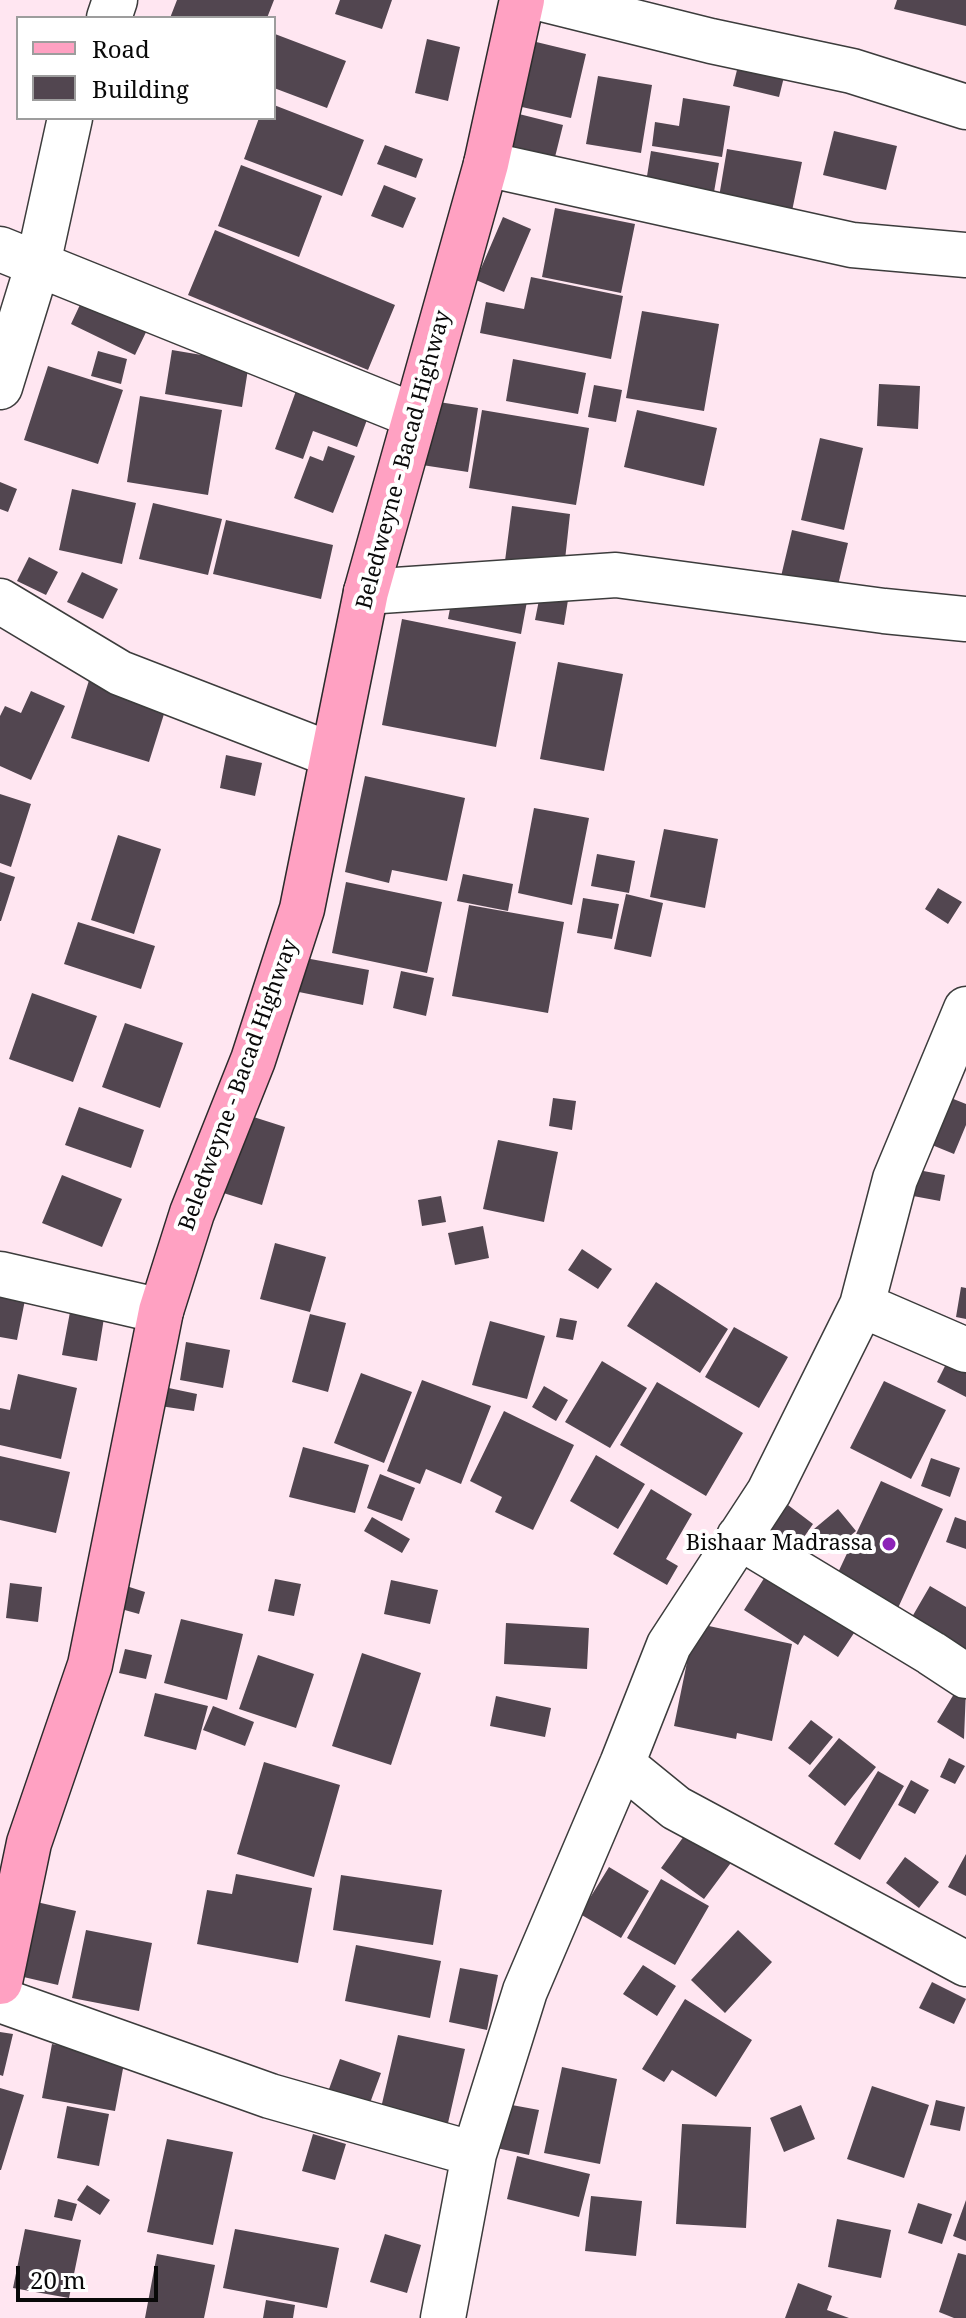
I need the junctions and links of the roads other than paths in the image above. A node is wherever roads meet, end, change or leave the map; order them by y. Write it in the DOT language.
graph roads {
  1 [pos="522,0"];
  2 [pos="546,0"];
  3 [pos="966,107"];
  4 [pos="69,120"];
  5 [pos="486,164"];
  6 [pos="966,255"];
  7 [pos="19,256"];
  8 [pos="0,387"];
  9 [pos="415,416"];
  10 [pos="366,592"];
  11 [pos="0,601"];
  12 [pos="966,619"];
  13 [pos="332,755"];
  14 [pos="966,1009"];
  15 [pos="952,1077"];
  16 [pos="0,1274"];
  17 [pos="862,1305"];
  18 [pos="161,1311"];
  19 [pos="966,1350"];
  20 [pos="739,1537"];
  21 [pos="966,1676"];
  22 [pos="622,1764"];
  23 [pos="966,1964"];
  24 [pos="0,1982"];
  25 [pos="0,2000"];
  26 [pos="474,2154"];
  27 [pos="443,2318"];
  1 -- 5 [label="street, Beledweyne - Bacad Highway"];
  2 -- 3 [label="street"];
  4 -- 7 [label="street"];
  5 -- 6 [label="street"];
  5 -- 9 [label="street, Beledweyne - Bacad Highway"];
  7 -- 8 [label="street"];
  7 -- 9 [label="street"];
  9 -- 10 [label="street, Beledweyne - Bacad Highway"];
  10 -- 12 [label="street"];
  10 -- 13 [label="street, Beledweyne - Bacad Highway"];
  11 -- 13 [label="street"];
  13 -- 18 [label="street, Beledweyne - Bacad Highway"];
  14 -- 15 [label="street"];
  15 -- 17 [label="street"];
  16 -- 18 [label="street"];
  17 -- 19 [label="street"];
  17 -- 20 [label="street"];
  18 -- 24 [label="street, Beledweyne - Bacad Highway"];
  20 -- 21 [label="street"];
  20 -- 22 [label="street"];
  22 -- 23 [label="street"];
  22 -- 26 [label="street"];
  25 -- 26 [label="street"];
  26 -- 27 [label="street"];
}
